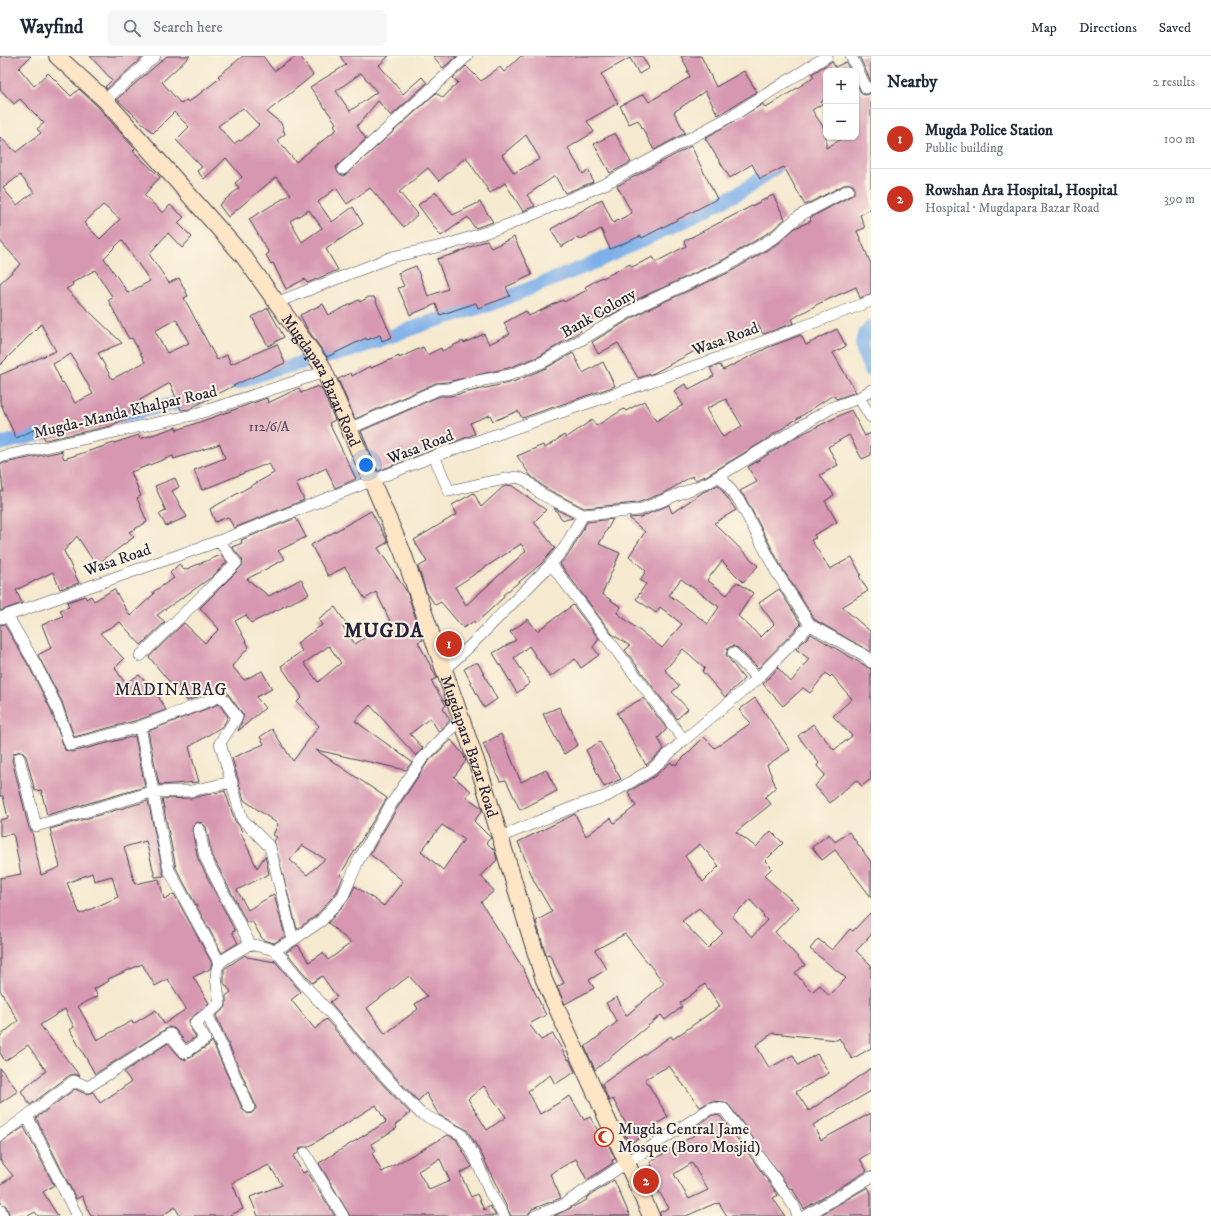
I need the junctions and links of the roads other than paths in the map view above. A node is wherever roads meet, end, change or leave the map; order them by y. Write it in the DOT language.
graph roads {
  1 [pos="57,56"];
  2 [pos="155,56"];
  3 [pos="467,56"];
  4 [pos="827,56"];
  5 [pos="851,56"];
  6 [pos="866,88"];
  7 [pos="105,100"];
  8 [pos="343,169"];
  9 [pos="848,190"];
  10 [pos="871,301"];
  11 [pos="278,302"];
  12 [pos="323,369"];
  13 [pos="865,394"];
  14 [pos="871,417"];
  15 [pos="349,429"];
  16 [pos="434,456"];
  17 [pos="0,457"];
  18 [pos="720,476"];
  19 [pos="372,482"];
  20 [pos="582,515"];
  21 [pos="219,541"];
  22 [pos="551,564"];
  23 [pos="4,617"];
  24 [pos="810,625"];
  25 [pos="733,653"];
  26 [pos="140,656"];
  27 [pos="871,662"];
  28 [pos="444,670"];
  29 [pos="758,679"];
  30 [pos="461,720"];
  31 [pos="140,727"];
  32 [pos="684,740"];
  33 [pos="19,758"];
  34 [pos="232,782"];
  35 [pos="152,792"];
  36 [pos="199,830"];
  37 [pos="500,837"];
  38 [pos="293,940"];
  39 [pos="250,944"];
  40 [pos="275,950"];
  41 [pos="220,962"];
  42 [pos="207,1014"];
  43 [pos="249,1107"];
  44 [pos="27,1116"];
  45 [pos="0,1136"];
  46 [pos="305,1153"];
  47 [pos="626,1163"];
  48 [pos="871,1177"];
  49 [pos="0,1209"];
  50 [pos="3,1216"];
  51 [pos="77,1216"];
  52 [pos="343,1216"];
  53 [pos="504,1216"];
  54 [pos="535,1216"];
  55 [pos="651,1216"];
  56 [pos="798,1216"];
  57 [pos="806,1216"];
  1 -- 7 [label="street, Mugdapara Bazar Road"];
  2 -- 7 [label="street"];
  3 -- 8 [label="street"];
  4 -- 11 [label="street"];
  5 -- 6 [label="street"];
  7 -- 11 [label="street, Mugdapara Bazar Road"];
  9 -- 15 [label="street, Bank Colony"];
  10 -- 16 [label="street, Wasa Road"];
  11 -- 12 [label="street, Mugdapara Bazar Road"];
  12 -- 15 [label="street, Mugdapara Bazar Road"];
  12 -- 17 [label="street, Mugda-Manda Khalpar Road"];
  13 -- 14 [label="street"];
  13 -- 18 [label="street"];
  15 -- 19 [label="street, Mugdapara Bazar Road"];
  16 -- 19 [label="street, Wasa Road"];
  16 -- 20 [label="street"];
  18 -- 20 [label="street"];
  18 -- 24 [label="street"];
  19 -- 21 [label="street, Wasa Road"];
  19 -- 28 [label="street, Mugdapara Bazar Road"];
  20 -- 22 [label="street"];
  21 -- 23 [label="street, Wasa Road"];
  21 -- 26 [label="street"];
  22 -- 28 [label="street"];
  22 -- 32 [label="street"];
  23 -- 31 [label="street"];
  24 -- 27 [label="street"];
  24 -- 29 [label="street"];
  25 -- 29 [label="street"];
  28 -- 30 [label="street, Mugdapara Bazar Road"];
  29 -- 32 [label="street"];
  30 -- 37 [label="street, Mugdapara Bazar Road"];
  30 -- 38 [label="street"];
  31 -- 34 [label="street"];
  31 -- 35 [label="street"];
  32 -- 37 [label="street"];
  33 -- 35 [label="street"];
  34 -- 35 [label="street"];
  34 -- 38 [label="street"];
  35 -- 41 [label="street"];
  36 -- 39 [label="street"];
  37 -- 47 [label="street, Mugdapara Bazar Road"];
  38 -- 40 [label="street"];
  39 -- 40 [label="street"];
  39 -- 41 [label="street"];
  40 -- 53 [label="street"];
  41 -- 42 [label="street"];
  42 -- 43 [label="street"];
  42 -- 44 [label="street"];
  44 -- 45 [label="street"];
  44 -- 51 [label="street"];
  46 -- 52 [label="street"];
  47 -- 54 [label="street"];
  47 -- 55 [label="street, Mugdapara Bazar Road"];
  47 -- 56 [label="street"];
  48 -- 57 [label="street"];
  49 -- 50 [label="street"];
}
